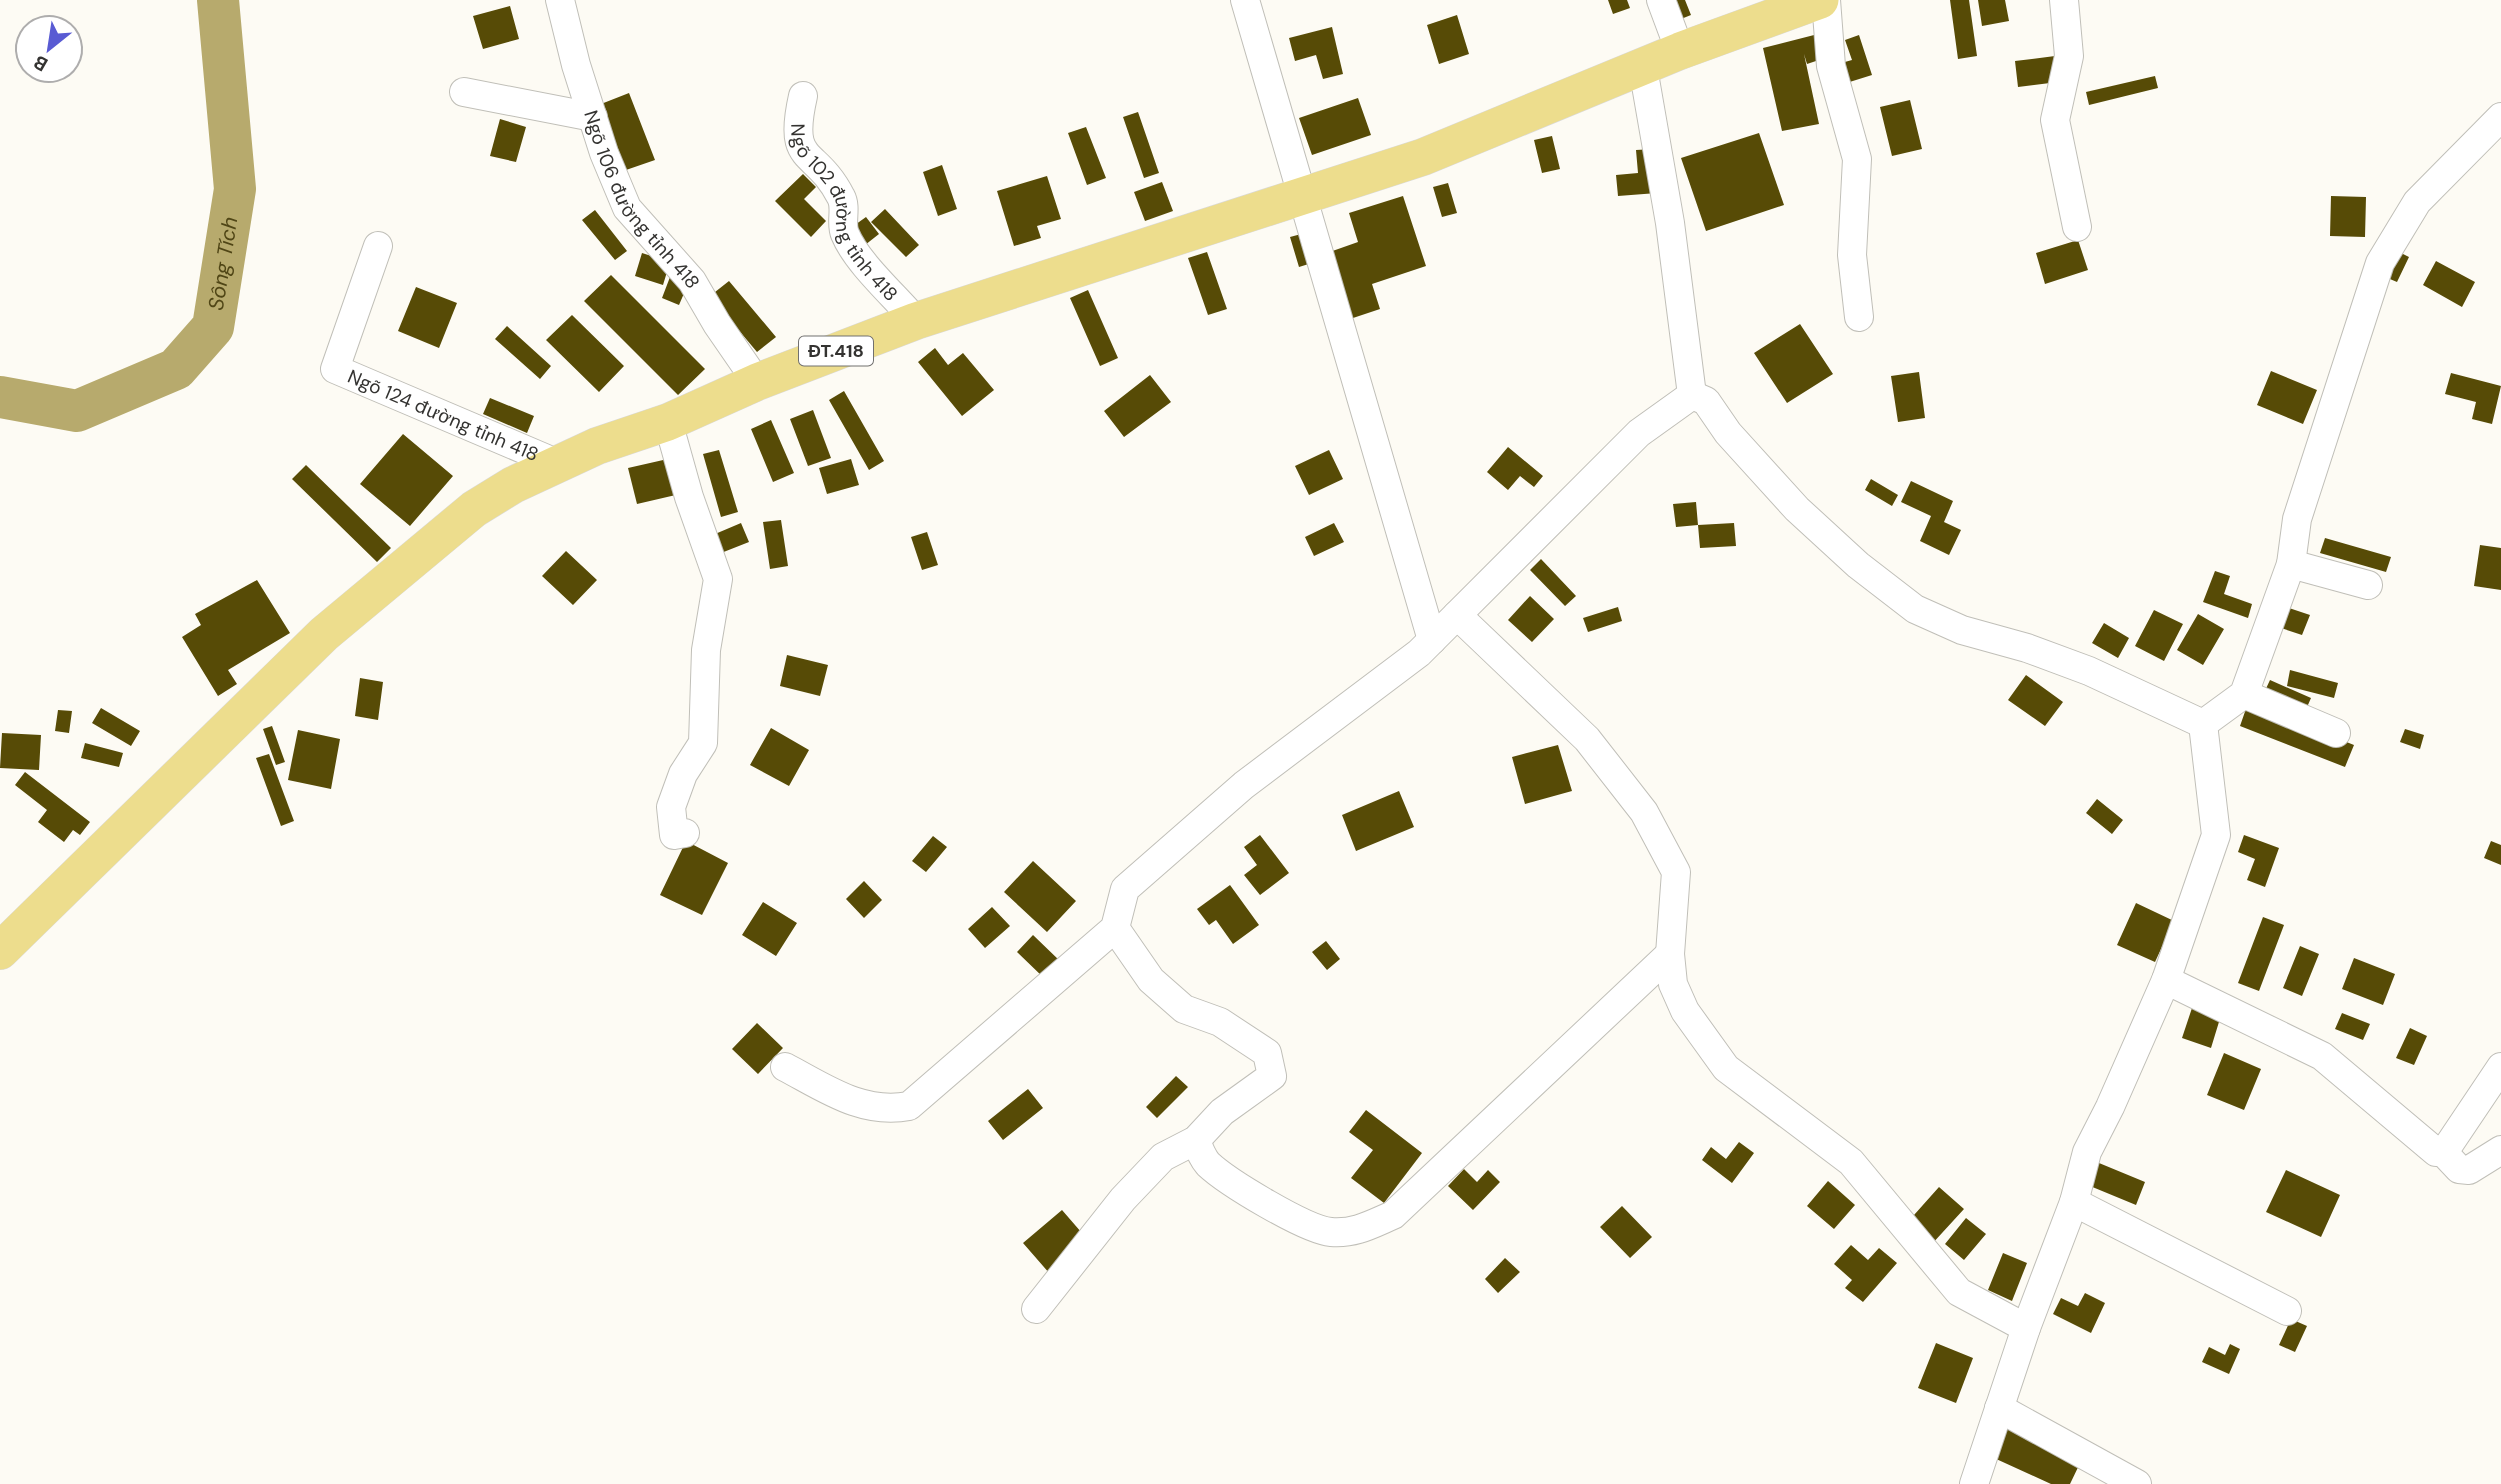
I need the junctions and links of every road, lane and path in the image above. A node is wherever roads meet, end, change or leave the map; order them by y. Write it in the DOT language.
graph roads {
  1 [pos="561,0"];
  2 [pos="1245,0"];
  3 [pos="1661,0"];
  4 [pos="1820,0"];
  5 [pos="1826,0"];
  6 [pos="2064,0"];
  7 [pos="1679,51"];
  8 [pos="1643,68"];
  9 [pos="464,92"];
  10 [pos="803,96"];
  11 [pos="593,117"];
  12 [pos="2501,117"];
  13 [pos="1302,197"];
  14 [pos="2077,227"];
  15 [pos="379,246"];
  16 [pos="1859,317"];
  17 [pos="916,321"];
  18 [pos="757,382"];
  19 [pos="1692,395"];
  20 [pos="668,422"];
  21 [pos="556,463"];
  22 [pos="2291,564"];
  23 [pos="2368,585"];
  24 [pos="1457,615"];
  25 [pos="1432,640"];
  26 [pos="2244,694"];
  27 [pos="2203,724"];
  28 [pos="2336,733"];
  29 [pos="685,833"];
  30 [pos="1115,928"];
  31 [pos="0,951"];
  32 [pos="1670,954"];
  33 [pos="2166,980"];
  34 [pos="785,1067"];
  35 [pos="2501,1067"];
  36 [pos="1196,1140"];
  37 [pos="2501,1150"];
  38 [pos="2443,1152"];
  39 [pos="2074,1202"];
  40 [pos="1036,1309"];
  41 [pos="2287,1311"];
  42 [pos="2026,1328"];
  43 [pos="1999,1408"];
  44 [pos="1974,1484"];
  45 [pos="2137,1484"];
  1 -- 11 [label="street, Ngõ 106 đường tỉnh 418"];
  2 -- 13 [label="street"];
  3 -- 7 [label="street"];
  4 -- 7 [label="main road, ĐT.418"];
  5 -- 16 [label="street"];
  6 -- 14 [label="street"];
  7 -- 8 [label="main road, ĐT.418"];
  8 -- 13 [label="main road, ĐT.418"];
  8 -- 19 [label="street"];
  9 -- 11 [label="street"];
  10 -- 17 [label="street, Ngõ 102 đường tỉnh 418"];
  11 -- 18 [label="street, Ngõ 106 đường tỉnh 418"];
  12 -- 22 [label="street"];
  13 -- 17 [label="main road, ĐT.418"];
  13 -- 25 [label="street"];
  15 -- 21 [label="street, Ngõ 124 đường tỉnh 418"];
  17 -- 18 [label="main road, ĐT.418"];
  18 -- 20 [label="main road, ĐT.418"];
  19 -- 24 [label="street"];
  19 -- 27 [label="street"];
  20 -- 21 [label="main road, ĐT.418"];
  20 -- 29 [label="street"];
  21 -- 31 [label="main road, ĐT.418"];
  22 -- 23 [label="street"];
  22 -- 26 [label="street"];
  24 -- 25 [label="street"];
  24 -- 32 [label="street"];
  25 -- 30 [label="street"];
  26 -- 27 [label="street"];
  26 -- 28 [label="street"];
  27 -- 33 [label="street"];
  30 -- 34 [label="street"];
  30 -- 36 [label="street"];
  32 -- 36 [label="street"];
  32 -- 42 [label="street"];
  33 -- 38 [label="street"];
  33 -- 39 [label="street"];
  35 -- 38 [label="street"];
  36 -- 40 [label="street"];
  37 -- 38 [label="street"];
  39 -- 41 [label="street"];
  39 -- 42 [label="street"];
  42 -- 43 [label="street"];
  43 -- 44 [label="street"];
  43 -- 45 [label="street"];
}
